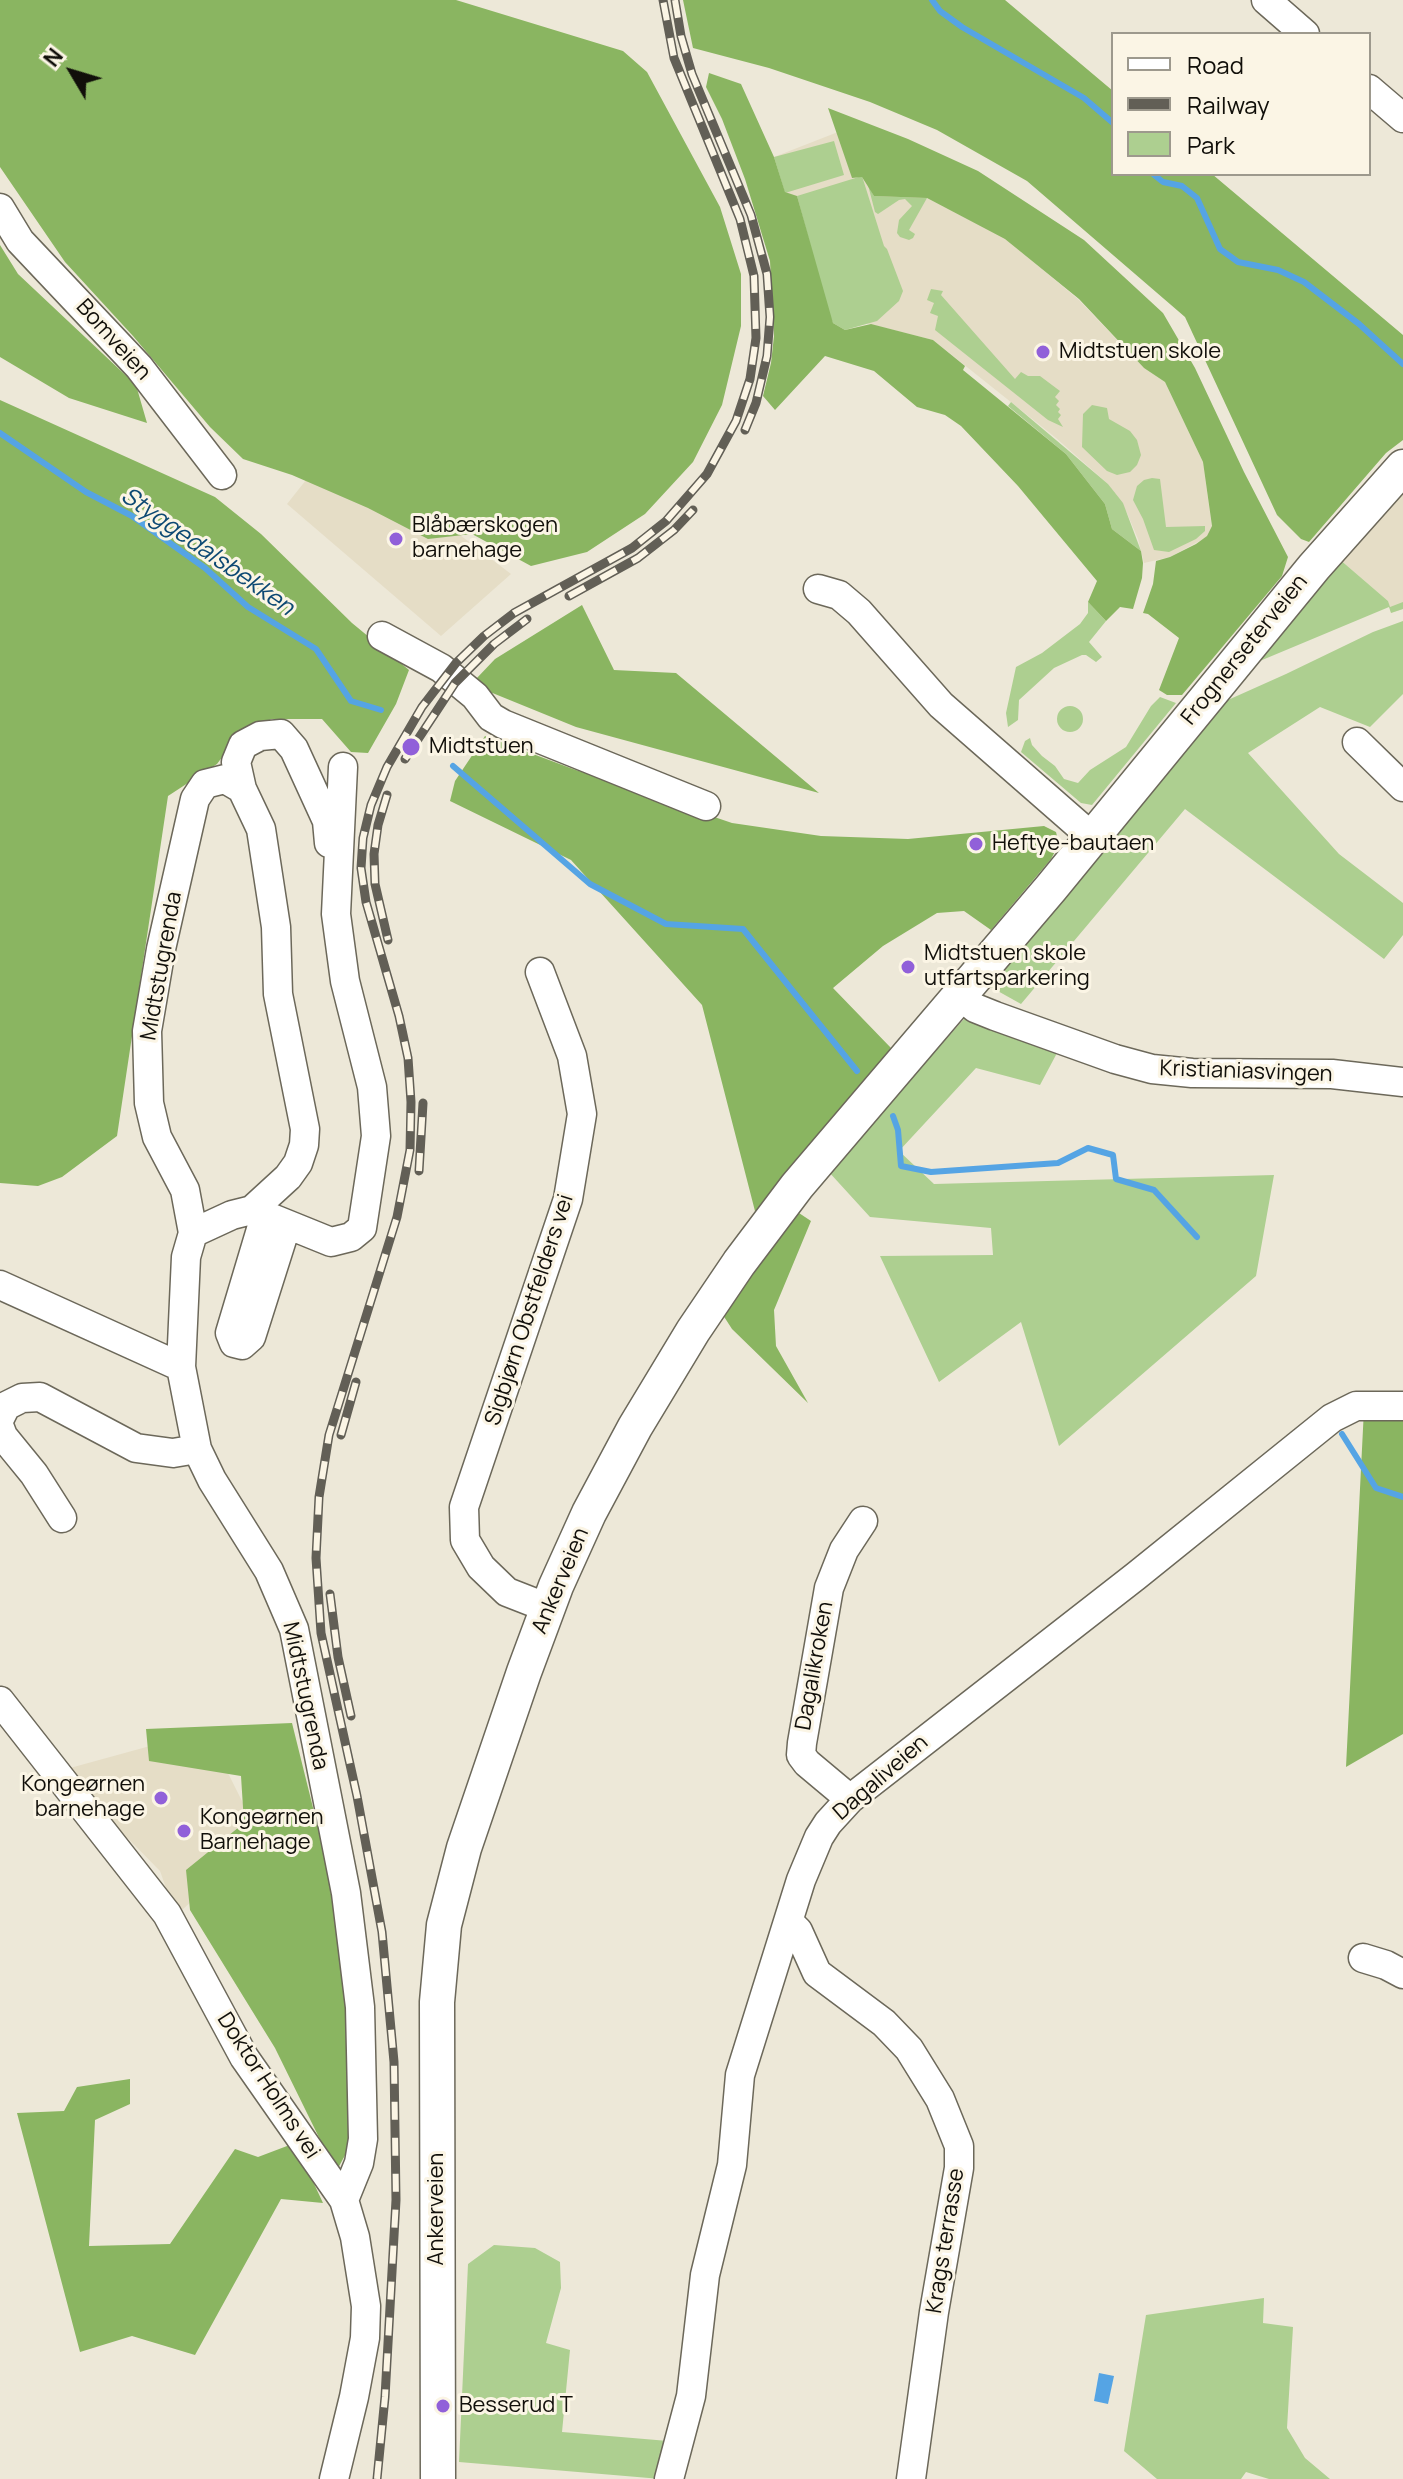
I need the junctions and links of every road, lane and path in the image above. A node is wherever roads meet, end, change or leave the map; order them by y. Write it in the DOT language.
graph roads {
  1 [pos="1266,0"];
  2 [pos="1303,32"];
  3 [pos="1371,91"];
  4 [pos="1403,118"];
  5 [pos="0,208"];
  6 [pos="1403,467"];
  7 [pos="222,475"];
  8 [pos="818,589"];
  9 [pos="382,636"];
  10 [pos="1357,742"];
  11 [pos="343,767"];
  12 [pos="1403,787"];
  13 [pos="242,789"];
  14 [pos="706,806"];
  15 [pos="1092,837"];
  16 [pos="336,914"];
  17 [pos="540,972"];
  18 [pos="959,995"];
  19 [pos="1403,1082"];
  20 [pos="267,1220"];
  21 [pos="193,1233"];
  22 [pos="0,1285"];
  23 [pos="181,1367"];
  24 [pos="1403,1406"];
  25 [pos="0,1418"];
  26 [pos="0,1428"];
  27 [pos="197,1449"];
  28 [pos="62,1518"];
  29 [pos="863,1521"];
  30 [pos="548,1608"];
  31 [pos="0,1701"];
  32 [pos="850,1799"];
  33 [pos="789,1922"];
  34 [pos="1363,1958"];
  35 [pos="1403,1974"];
  36 [pos="344,2200"];
  37 [pos="334,2479"];
  38 [pos="438,2479"];
  39 [pos="669,2479"];
  40 [pos="911,2479"];
  1 -- 2 [label="street"];
  3 -- 4 [label="street"];
  5 -- 7 [label="street, Bomveien"];
  6 -- 15 [label="main road, Frognerseterveien"];
  8 -- 15 [label="street"];
  9 -- 14 [label="street"];
  10 -- 12 [label="street"];
  11 -- 16 [label="street"];
  13 -- 16 [label="street"];
  13 -- 20 [label="street"];
  13 -- 21 [label="street, Midtstugrenda"];
  15 -- 18 [label="main road, Ankerveien"];
  16 -- 20 [label="street"];
  17 -- 30 [label="street, Sigbjørn Obstfelders vei"];
  18 -- 19 [label="street, Kristianiasvingen"];
  18 -- 30 [label="main road, Ankerveien"];
  20 -- 21 [label="street"];
  21 -- 23 [label="street, Midtstugrenda"];
  22 -- 23 [label="street"];
  23 -- 27 [label="street, Midtstugrenda"];
  24 -- 32 [label="street, Dagaliveien"];
  25 -- 27 [label="street"];
  26 -- 28 [label="street"];
  27 -- 36 [label="street, Midtstugrenda"];
  29 -- 32 [label="street, Dagalikroken"];
  30 -- 38 [label="main road, Ankerveien"];
  31 -- 36 [label="street, Doktor Holms vei"];
  32 -- 33 [label="street, Dagaliveien"];
  33 -- 39 [label="street, Dagaliveien"];
  33 -- 40 [label="street, Krags terrasse"];
  34 -- 35 [label="street"];
  36 -- 37 [label="street, Doktor Holms vei"];
}
